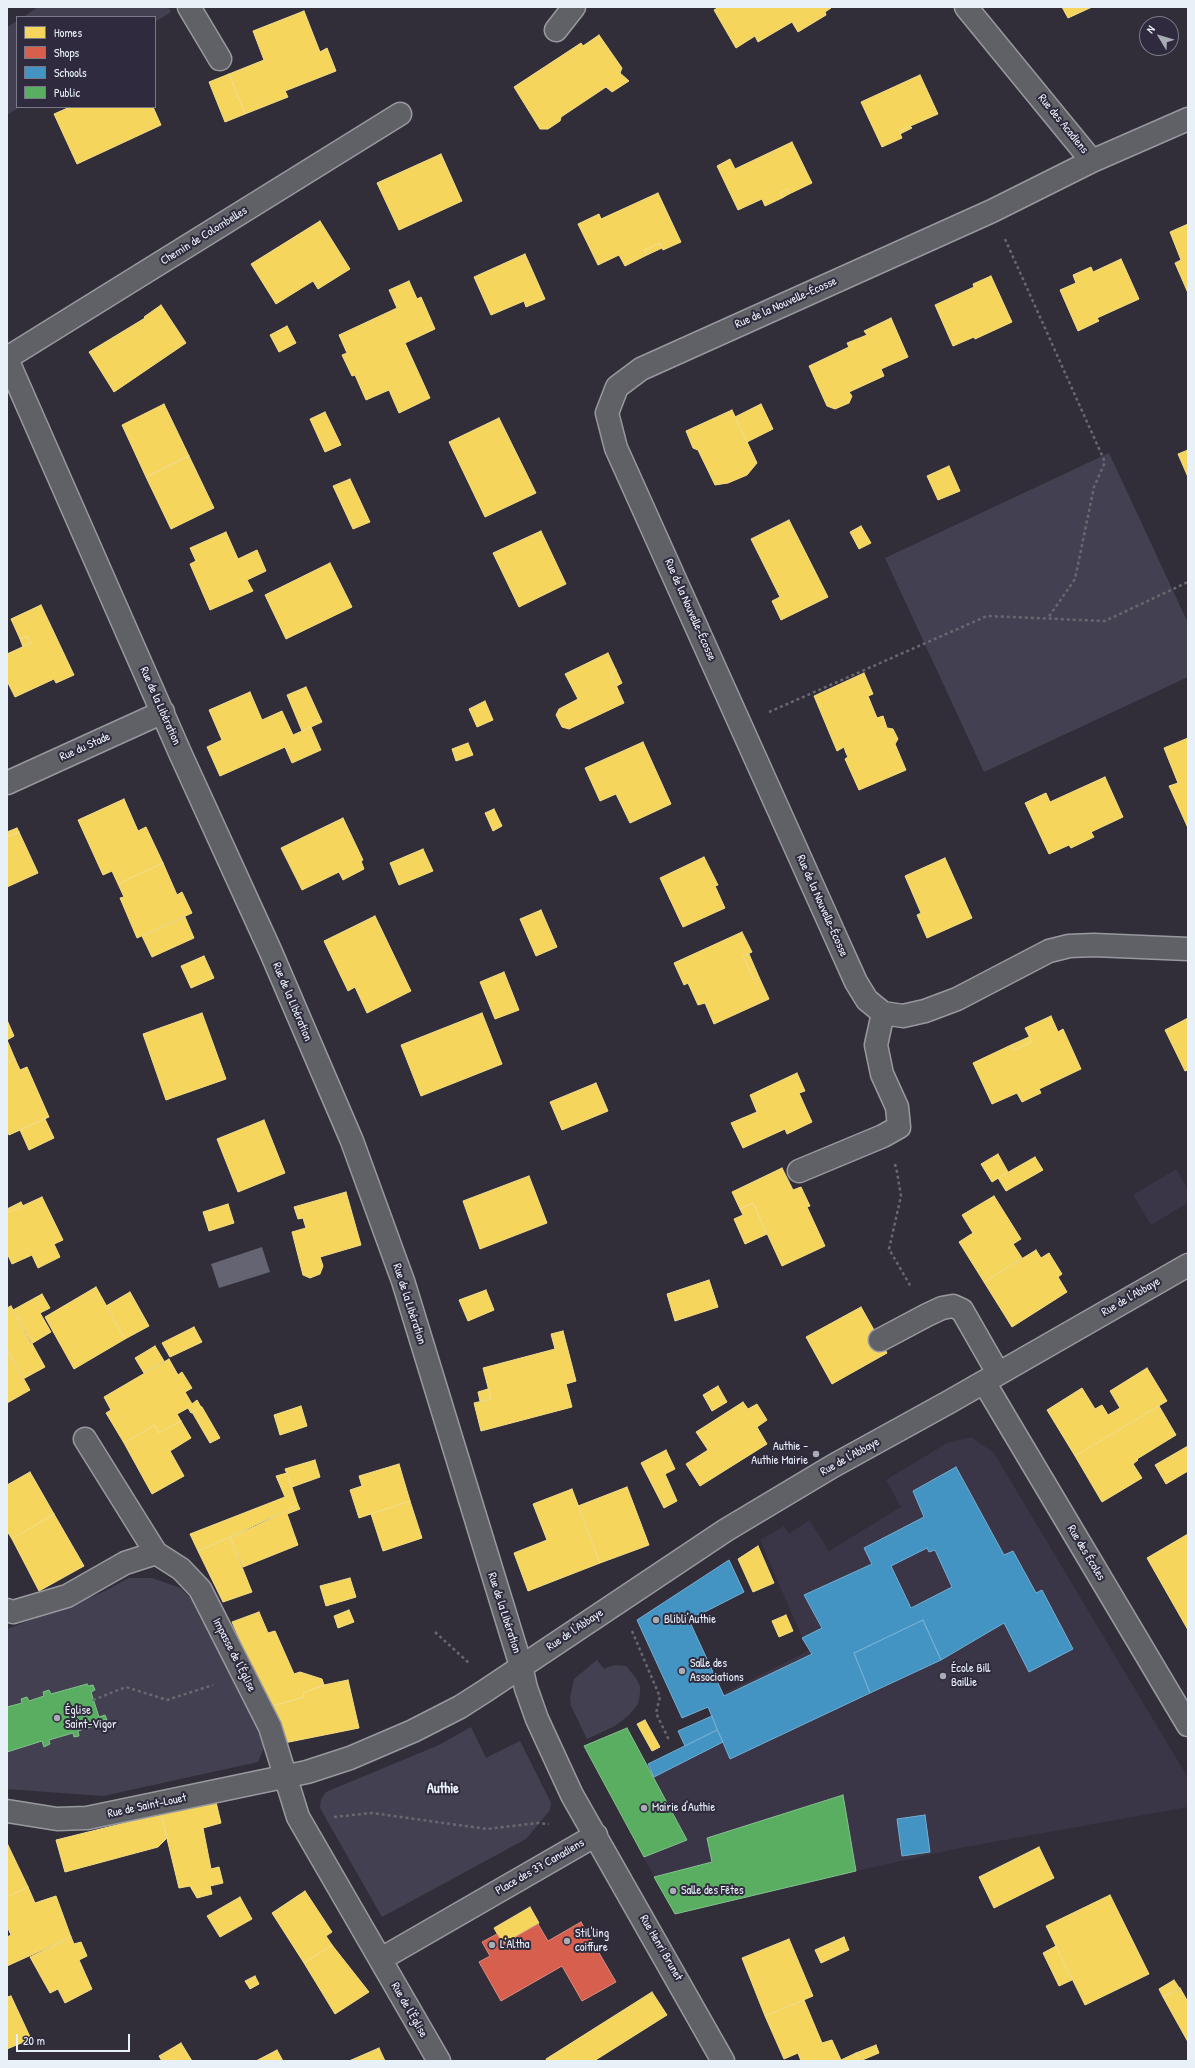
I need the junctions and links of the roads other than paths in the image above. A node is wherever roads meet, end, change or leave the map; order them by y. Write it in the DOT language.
graph roads {
  1 [pos="189,7"];
  2 [pos="574,7"];
  3 [pos="966,7"];
  4 [pos="556,30"];
  5 [pos="220,59"];
  6 [pos="400,114"];
  7 [pos="1188,119"];
  8 [pos="1092,161"];
  9 [pos="7,358"];
  10 [pos="162,712"];
  11 [pos="7,783"];
  12 [pos="1188,949"];
  13 [pos="883,1013"];
  14 [pos="799,1171"];
  15 [pos="1188,1265"];
  16 [pos="880,1340"];
  17 [pos="991,1377"];
  18 [pos="85,1439"];
  19 [pos="156,1553"];
  20 [pos="7,1610"];
  21 [pos="521,1666"];
  22 [pos="1188,1725"];
  23 [pos="285,1776"];
  24 [pos="7,1811"];
  25 [pos="596,1835"];
  26 [pos="381,1959"];
  27 [pos="439,2061"];
  28 [pos="724,2061"];
  1 -- 5 [label="street"];
  2 -- 4 [label="street"];
  3 -- 8 [label="street, Rue des Acadiens"];
  6 -- 9 [label="street, Chemin de Colombelles"];
  7 -- 8 [label="street, Rue des Acadiens"];
  8 -- 13 [label="street, Rue de la Nouvelle-Écosse"];
  9 -- 10 [label="street, Rue de la Libération"];
  10 -- 11 [label="street, Rue du Stade"];
  10 -- 21 [label="street, Rue de la Libération"];
  12 -- 13 [label="street"];
  13 -- 14 [label="street"];
  15 -- 17 [label="street, Rue de l'Abbaye"];
  16 -- 17 [label="street, Rue des Écoles"];
  17 -- 21 [label="street, Rue de l'Abbaye"];
  17 -- 22 [label="street, Rue des Écoles"];
  18 -- 19 [label="street, Impasse de l'Église"];
  19 -- 20 [label="street"];
  19 -- 23 [label="street, Impasse de l'Église"];
  21 -- 23 [label="street"];
  21 -- 25 [label="street, Place des 37 Canadiens"];
  23 -- 24 [label="street, Rue de Saint-Louet"];
  23 -- 26 [label="street"];
  25 -- 26 [label="street, Place des 37 Canadiens"];
  25 -- 28 [label="street, Rue Henri Brunet"];
  26 -- 27 [label="street, Rue de l'Église"];
}
